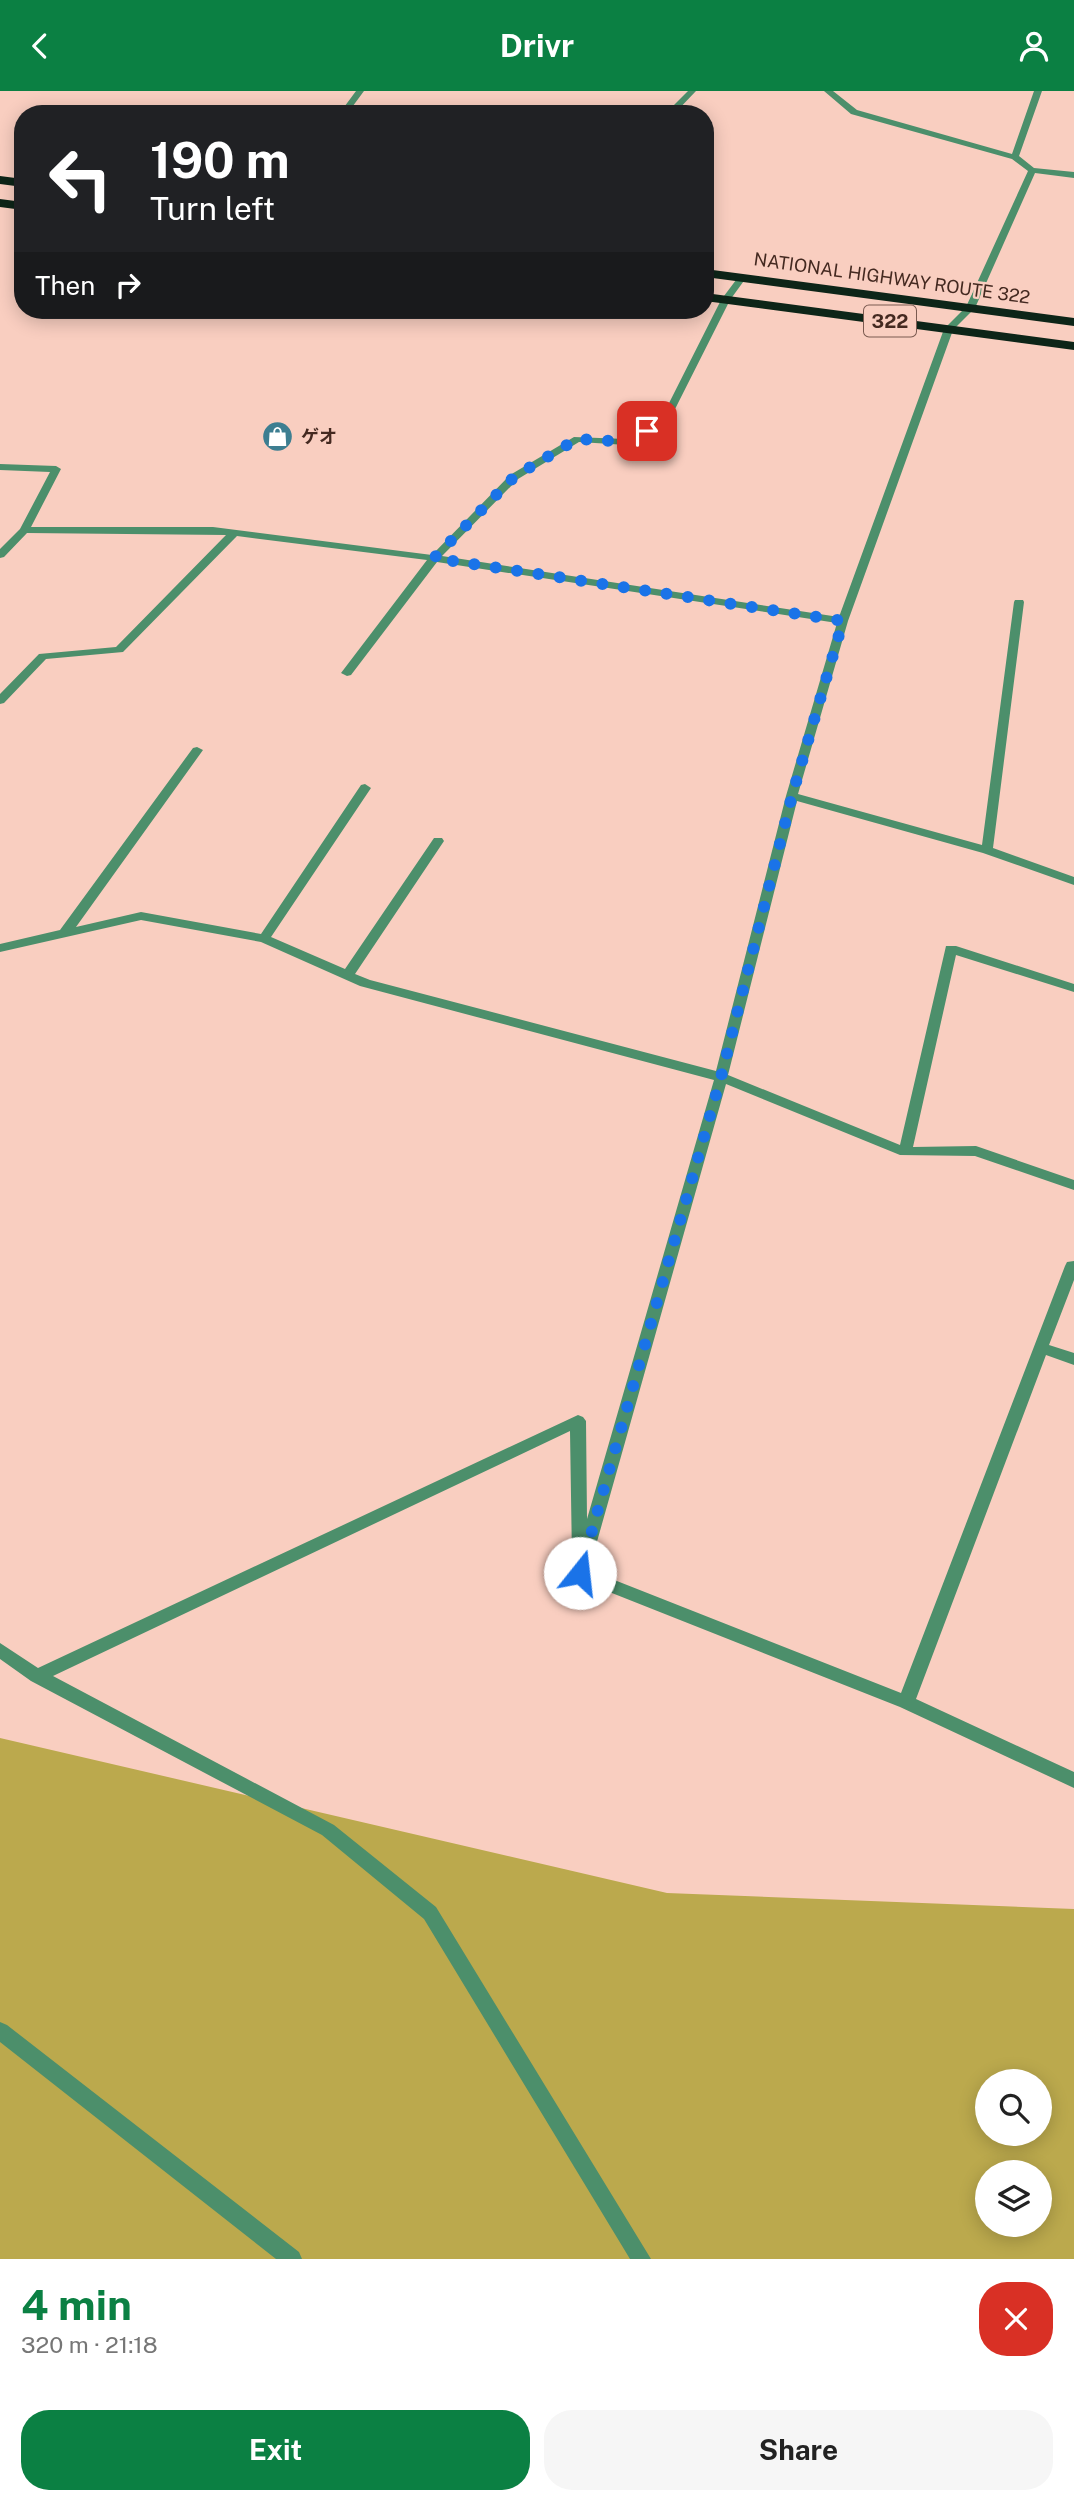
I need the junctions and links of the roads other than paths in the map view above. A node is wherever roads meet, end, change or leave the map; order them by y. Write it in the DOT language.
graph roads {
  1 [pos="692,91"];
  2 [pos="828,91"];
  3 [pos="1038,91"];
  4 [pos="678,105"];
  5 [pos="1015,157"];
  6 [pos="1032,170"];
  7 [pos="1074,175"];
  8 [pos="714,274"];
  9 [pos="742,278"];
  10 [pos="714,298"];
  11 [pos="726,300"];
  12 [pos="970,308"];
  13 [pos="1074,322"];
  14 [pos="949,329"];
  15 [pos="1074,346"];
  16 [pos="0,467"];
  17 [pos="23,530"];
  18 [pos="234,533"];
  19 [pos="0,555"];
  20 [pos="434,558"];
  21 [pos="1019,601"];
  22 [pos="843,621"];
  23 [pos="347,673"];
  24 [pos="0,701"];
  25 [pos="197,750"];
  26 [pos="365,788"];
  27 [pos="792,796"];
  28 [pos="438,841"];
  29 [pos="987,850"];
  30 [pos="1074,881"];
  31 [pos="64,934"];
  32 [pos="264,939"];
  33 [pos="0,948"];
  34 [pos="347,976"];
  35 [pos="1074,988"];
  36 [pos="721,1077"];
  37 [pos="905,1151"];
  38 [pos="1074,1185"];
  39 [pos="1072,1266"];
  40 [pos="1041,1348"];
  41 [pos="1074,1359"];
  42 [pos="580,1573"];
  43 [pos="0,1650"];
  44 [pos="37,1676"];
  45 [pos="906,1702"];
  46 [pos="1074,1780"];
  47 [pos="0,2031"];
  48 [pos="292,2259"];
  49 [pos="642,2259"];
  1 -- 4 [label="street"];
  2 -- 5 [label="street"];
  3 -- 5 [label="street"];
  5 -- 6 [label="street"];
  6 -- 7 [label="street"];
  6 -- 12 [label="street"];
  8 -- 9 [label="highway, NATIONAL HIGHWAY ROUTE 322 / 322"];
  9 -- 11 [label="street"];
  9 -- 12 [label="highway, NATIONAL HIGHWAY ROUTE 322 / 322"];
  10 -- 11 [label="highway, NATIONAL HIGHWAY ROUTE 322 / 322"];
  11 -- 14 [label="highway, NATIONAL HIGHWAY ROUTE 322 / 322"];
  11 -- 20 [label="street"];
  12 -- 13 [label="highway, NATIONAL HIGHWAY ROUTE 322 / 322"];
  12 -- 14 [label="street"];
  14 -- 15 [label="highway, NATIONAL HIGHWAY ROUTE 322 / 322"];
  14 -- 22 [label="street"];
  16 -- 17 [label="street"];
  17 -- 18 [label="street"];
  17 -- 19 [label="street"];
  18 -- 20 [label="street"];
  18 -- 24 [label="street"];
  20 -- 22 [label="street"];
  20 -- 23 [label="street"];
  21 -- 29 [label="street"];
  22 -- 27 [label="street"];
  25 -- 31 [label="street"];
  26 -- 32 [label="street"];
  27 -- 29 [label="street"];
  27 -- 36 [label="street"];
  28 -- 34 [label="street"];
  29 -- 30 [label="street"];
  31 -- 32 [label="street"];
  31 -- 33 [label="street"];
  32 -- 34 [label="street"];
  34 -- 36 [label="street"];
  35 -- 37 [label="street"];
  36 -- 37 [label="street"];
  36 -- 42 [label="street"];
  37 -- 38 [label="street"];
  39 -- 40 [label="street"];
  40 -- 41 [label="street"];
  40 -- 45 [label="street"];
  42 -- 44 [label="street"];
  42 -- 45 [label="street"];
  43 -- 44 [label="street"];
  44 -- 49 [label="street"];
  45 -- 46 [label="street"];
  47 -- 48 [label="street"];
}
